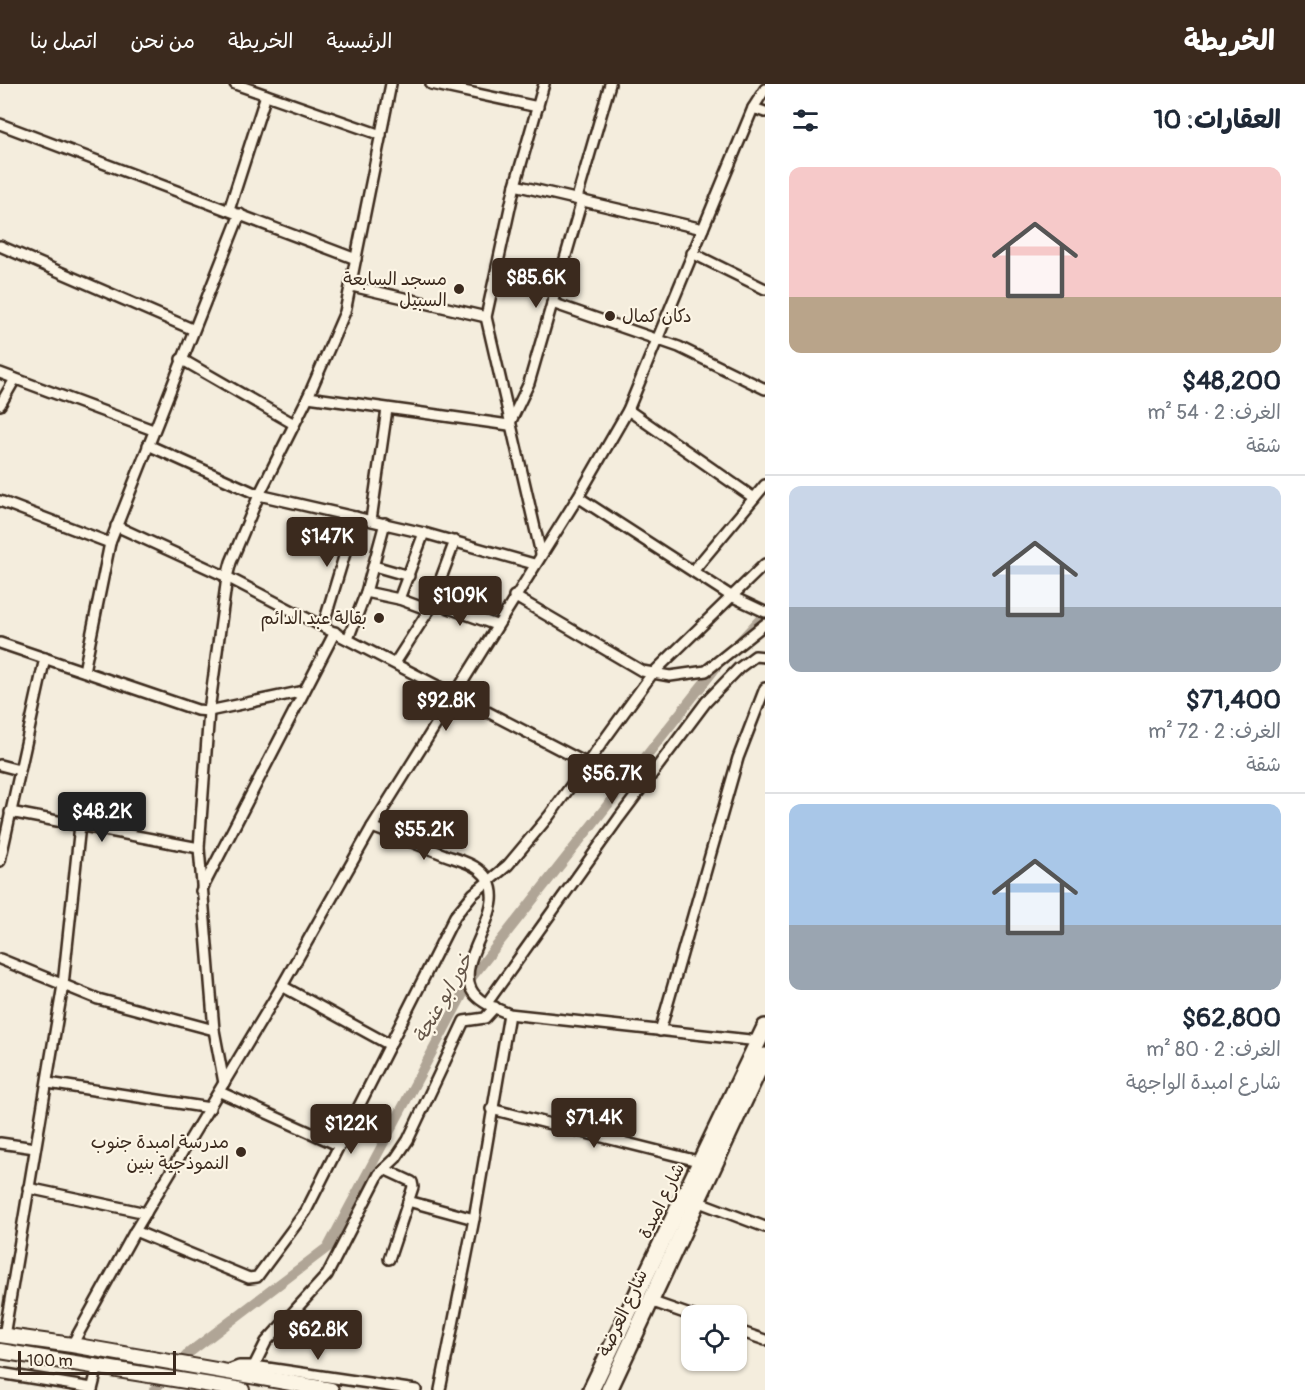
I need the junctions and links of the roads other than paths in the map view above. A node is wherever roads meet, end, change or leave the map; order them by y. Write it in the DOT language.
graph roads {
  1 [pos="235,84"];
  2 [pos="391,84"];
  3 [pos="431,84"];
  4 [pos="544,84"];
  5 [pos="610,84"];
  6 [pos="765,89"];
  7 [pos="266,95"];
  8 [pos="538,107"];
  9 [pos="753,108"];
  10 [pos="765,112"];
  11 [pos="0,124"];
  12 [pos="381,135"];
  13 [pos="515,185"];
  14 [pos="579,199"];
  15 [pos="229,210"];
  16 [pos="240,214"];
  17 [pos="703,229"];
  18 [pos="0,246"];
  19 [pos="692,253"];
  20 [pos="356,259"];
  21 [pos="352,286"];
  22 [pos="765,289"];
  23 [pos="552,303"];
  24 [pos="486,317"];
  25 [pos="192,329"];
  26 [pos="658,339"];
  27 [pos="181,359"];
  28 [pos="0,373"];
  29 [pos="15,379"];
  30 [pos="765,389"];
  31 [pos="308,397"];
  32 [pos="0,405"];
  33 [pos="387,409"];
  34 [pos="628,410"];
  35 [pos="294,424"];
  36 [pos="509,425"];
  37 [pos="153,430"];
  38 [pos="148,445"];
  39 [pos="765,486"];
  40 [pos="260,495"];
  41 [pos="578,497"];
  42 [pos="754,498"];
  43 [pos="0,501"];
  44 [pos="356,517"];
  45 [pos="370,520"];
  46 [pos="385,523"];
  47 [pos="116,526"];
  48 [pos="424,533"];
  49 [pos="455,541"];
  50 [pos="110,543"];
  51 [pos="541,554"];
  52 [pos="534,564"];
  53 [pos="765,564"];
  54 [pos="374,566"];
  55 [pos="694,570"];
  56 [pos="409,576"];
  57 [pos="227,577"];
  58 [pos="366,592"];
  59 [pos="514,596"];
  60 [pos="731,596"];
  61 [pos="399,599"];
  62 [pos="430,606"];
  63 [pos="765,612"];
  64 [pos="765,624"];
  65 [pos="496,625"];
  66 [pos="323,626"];
  67 [pos="335,632"];
  68 [pos="348,639"];
  69 [pos="4,644"];
  70 [pos="0,655"];
  71 [pos="765,657"];
  72 [pos="45,658"];
  73 [pos="395,663"];
  74 [pos="84,671"];
  75 [pos="651,674"];
  76 [pos="765,688"];
  77 [pos="304,691"];
  78 [pos="454,693"];
  79 [pos="209,711"];
  80 [pos="588,764"];
  81 [pos="0,765"];
  82 [pos="19,770"];
  83 [pos="10,812"];
  84 [pos="80,825"];
  85 [pos="372,827"];
  86 [pos="199,848"];
  87 [pos="0,861"];
  88 [pos="488,880"];
  89 [pos="201,892"];
  90 [pos="0,959"];
  91 [pos="63,985"];
  92 [pos="282,986"];
  93 [pos="491,1005"];
  94 [pos="509,1014"];
  95 [pos="214,1030"];
  96 [pos="660,1030"];
  97 [pos="762,1034"];
  98 [pos="390,1045"];
  99 [pos="765,1056"];
  100 [pos="48,1083"];
  101 [pos="222,1088"];
  102 [pos="741,1093"];
  103 [pos="210,1108"];
  104 [pos="491,1109"];
  105 [pos="0,1143"];
  106 [pos="340,1146"];
  107 [pos="35,1148"];
  108 [pos="702,1162"];
  109 [pos="384,1170"];
  110 [pos="28,1188"];
  111 [pos="408,1201"];
  112 [pos="699,1202"];
  113 [pos="146,1214"];
  114 [pos="474,1219"];
  115 [pos="765,1227"];
  116 [pos="135,1231"];
  117 [pos="389,1259"];
  118 [pos="650,1301"];
  119 [pos="681,1312"];
  120 [pos="747,1334"];
  121 [pos="2,1336"];
  122 [pos="765,1340"];
  123 [pos="72,1344"];
  124 [pos="0,1351"];
  125 [pos="98,1366"];
  126 [pos="254,1366"];
  127 [pos="224,1372"];
  128 [pos="0,1373"];
  129 [pos="92,1389"];
  130 [pos="226,1389"];
  131 [pos="242,1390"];
  132 [pos="331,1390"];
  133 [pos="416,1390"];
  134 [pos="440,1390"];
  135 [pos="591,1390"];
  136 [pos="609,1390"];
  1 -- 7 [label="street"];
  2 -- 12 [label="street"];
  3 -- 8 [label="street"];
  4 -- 8 [label="street"];
  5 -- 14 [label="street"];
  6 -- 9 [label="street"];
  7 -- 12 [label="street"];
  7 -- 15 [label="street"];
  8 -- 13 [label="street"];
  9 -- 10 [label="street"];
  9 -- 17 [label="street"];
  11 -- 15 [label="street"];
  12 -- 20 [label="street"];
  13 -- 14 [label="street"];
  13 -- 24 [label="street"];
  14 -- 17 [label="street"];
  14 -- 23 [label="street"];
  15 -- 16 [label="street"];
  16 -- 20 [label="street"];
  16 -- 25 [label="street"];
  17 -- 19 [label="street"];
  18 -- 25 [label="street"];
  19 -- 22 [label="street"];
  19 -- 26 [label="street"];
  20 -- 21 [label="street"];
  21 -- 24 [label="street"];
  21 -- 31 [label="street"];
  23 -- 26 [label="street"];
  23 -- 36 [label="street"];
  24 -- 36 [label="street"];
  25 -- 27 [label="street"];
  26 -- 30 [label="street"];
  26 -- 34 [label="street"];
  27 -- 35 [label="street"];
  27 -- 37 [label="street"];
  28 -- 29 [label="street"];
  29 -- 32 [label="street"];
  29 -- 37 [label="street"];
  31 -- 33 [label="street"];
  31 -- 35 [label="street"];
  33 -- 36 [label="street"];
  33 -- 45 [label="street"];
  34 -- 41 [label="street"];
  34 -- 42 [label="street"];
  35 -- 40 [label="street"];
  36 -- 51 [label="street"];
  37 -- 38 [label="street"];
  38 -- 40 [label="street"];
  38 -- 47 [label="street"];
  39 -- 42 [label="street"];
  40 -- 44 [label="street"];
  40 -- 57 [label="street"];
  41 -- 51 [label="street"];
  41 -- 55 [label="street"];
  42 -- 55 [label="street"];
  43 -- 50 [label="street"];
  44 -- 45 [label="street"];
  44 -- 66 [label="street"];
  45 -- 46 [label="street"];
  46 -- 48 [label="street"];
  46 -- 54 [label="street"];
  47 -- 50 [label="street"];
  47 -- 57 [label="street"];
  48 -- 49 [label="street"];
  48 -- 56 [label="street"];
  49 -- 52 [label="street"];
  49 -- 62 [label="street"];
  50 -- 74 [label="street"];
  51 -- 52 [label="street"];
  52 -- 59 [label="street"];
  53 -- 60 [label="street"];
  54 -- 56 [label="street"];
  54 -- 58 [label="street"];
  55 -- 60 [label="street"];
  56 -- 61 [label="street"];
  57 -- 66 [label="street"];
  57 -- 79 [label="street"];
  58 -- 61 [label="street"];
  58 -- 68 [label="street"];
  59 -- 65 [label="street"];
  59 -- 75 [label="street"];
  60 -- 63 [label="street"];
  60 -- 75 [label="street"];
  61 -- 62 [label="street"];
  62 -- 65 [label="street"];
  62 -- 73 [label="street"];
  64 -- 75 [label="street"];
  65 -- 78 [label="street"];
  66 -- 67 [label="street"];
  67 -- 68 [label="street"];
  67 -- 77 [label="street"];
  68 -- 73 [label="street"];
  69 -- 70 [label="street"];
  69 -- 72 [label="street"];
  71 -- 93 [label="street"];
  72 -- 74 [label="street"];
  72 -- 82 [label="street"];
  73 -- 78 [label="street"];
  74 -- 79 [label="street"];
  75 -- 80 [label="street"];
  76 -- 96 [label="street"];
  77 -- 79 [label="street"];
  77 -- 89 [label="street"];
  78 -- 80 [label="street"];
  78 -- 85 [label="street"];
  79 -- 86 [label="street"];
  80 -- 88 [label="street"];
  81 -- 82 [label="street"];
  82 -- 83 [label="street"];
  83 -- 84 [label="street"];
  83 -- 87 [label="street"];
  84 -- 86 [label="street"];
  84 -- 91 [label="street"];
  85 -- 88 [label="street"];
  85 -- 92 [label="street"];
  86 -- 89 [label="street"];
  88 -- 93 [label="street"];
  88 -- 98 [label="street"];
  89 -- 95 [label="street"];
  90 -- 91 [label="street"];
  91 -- 95 [label="street"];
  91 -- 100 [label="street"];
  92 -- 98 [label="street"];
  92 -- 101 [label="street"];
  93 -- 94 [label="street"];
  93 -- 109 [label="street"];
  94 -- 96 [label="street"];
  94 -- 104 [label="street"];
  95 -- 101 [label="street"];
  96 -- 97 [label="street"];
  97 -- 102 [label="main road, شارع امبدة"];
  98 -- 106 [label="street"];
  99 -- 102 [label="main road, شارع العرضة"];
  100 -- 103 [label="street"];
  100 -- 107 [label="street"];
  101 -- 103 [label="street"];
  101 -- 106 [label="street"];
  102 -- 108 [label="main road, شارع امبدة"];
  102 -- 112 [label="main road, شارع العرضة"];
  103 -- 113 [label="street"];
  104 -- 108 [label="street"];
  104 -- 114 [label="street"];
  105 -- 107 [label="street"];
  106 -- 116 [label="street"];
  107 -- 110 [label="street"];
  108 -- 135 [label="main road, شارع امبدة"];
  109 -- 111 [label="street"];
  109 -- 126 [label="street"];
  110 -- 113 [label="street"];
  110 -- 121 [label="street"];
  111 -- 114 [label="street"];
  111 -- 117 [label="street"];
  112 -- 115 [label="street"];
  112 -- 118 [label="main road, شارع العرضة"];
  113 -- 116 [label="street"];
  114 -- 134 [label="street"];
  116 -- 123 [label="street"];
  118 -- 119 [label="street"];
  118 -- 136 [label="main road, شارع العرضة"];
  120 -- 122 [label="street"];
  121 -- 123 [label="main road"];
  123 -- 127 [label="main road"];
  124 -- 125 [label="main road"];
  125 -- 129 [label="street"];
  125 -- 130 [label="main road"];
  126 -- 127 [label="street"];
  126 -- 133 [label="street"];
  127 -- 132 [label="main road"];
  128 -- 129 [label="street"];
  130 -- 131 [label="main road"];
}
